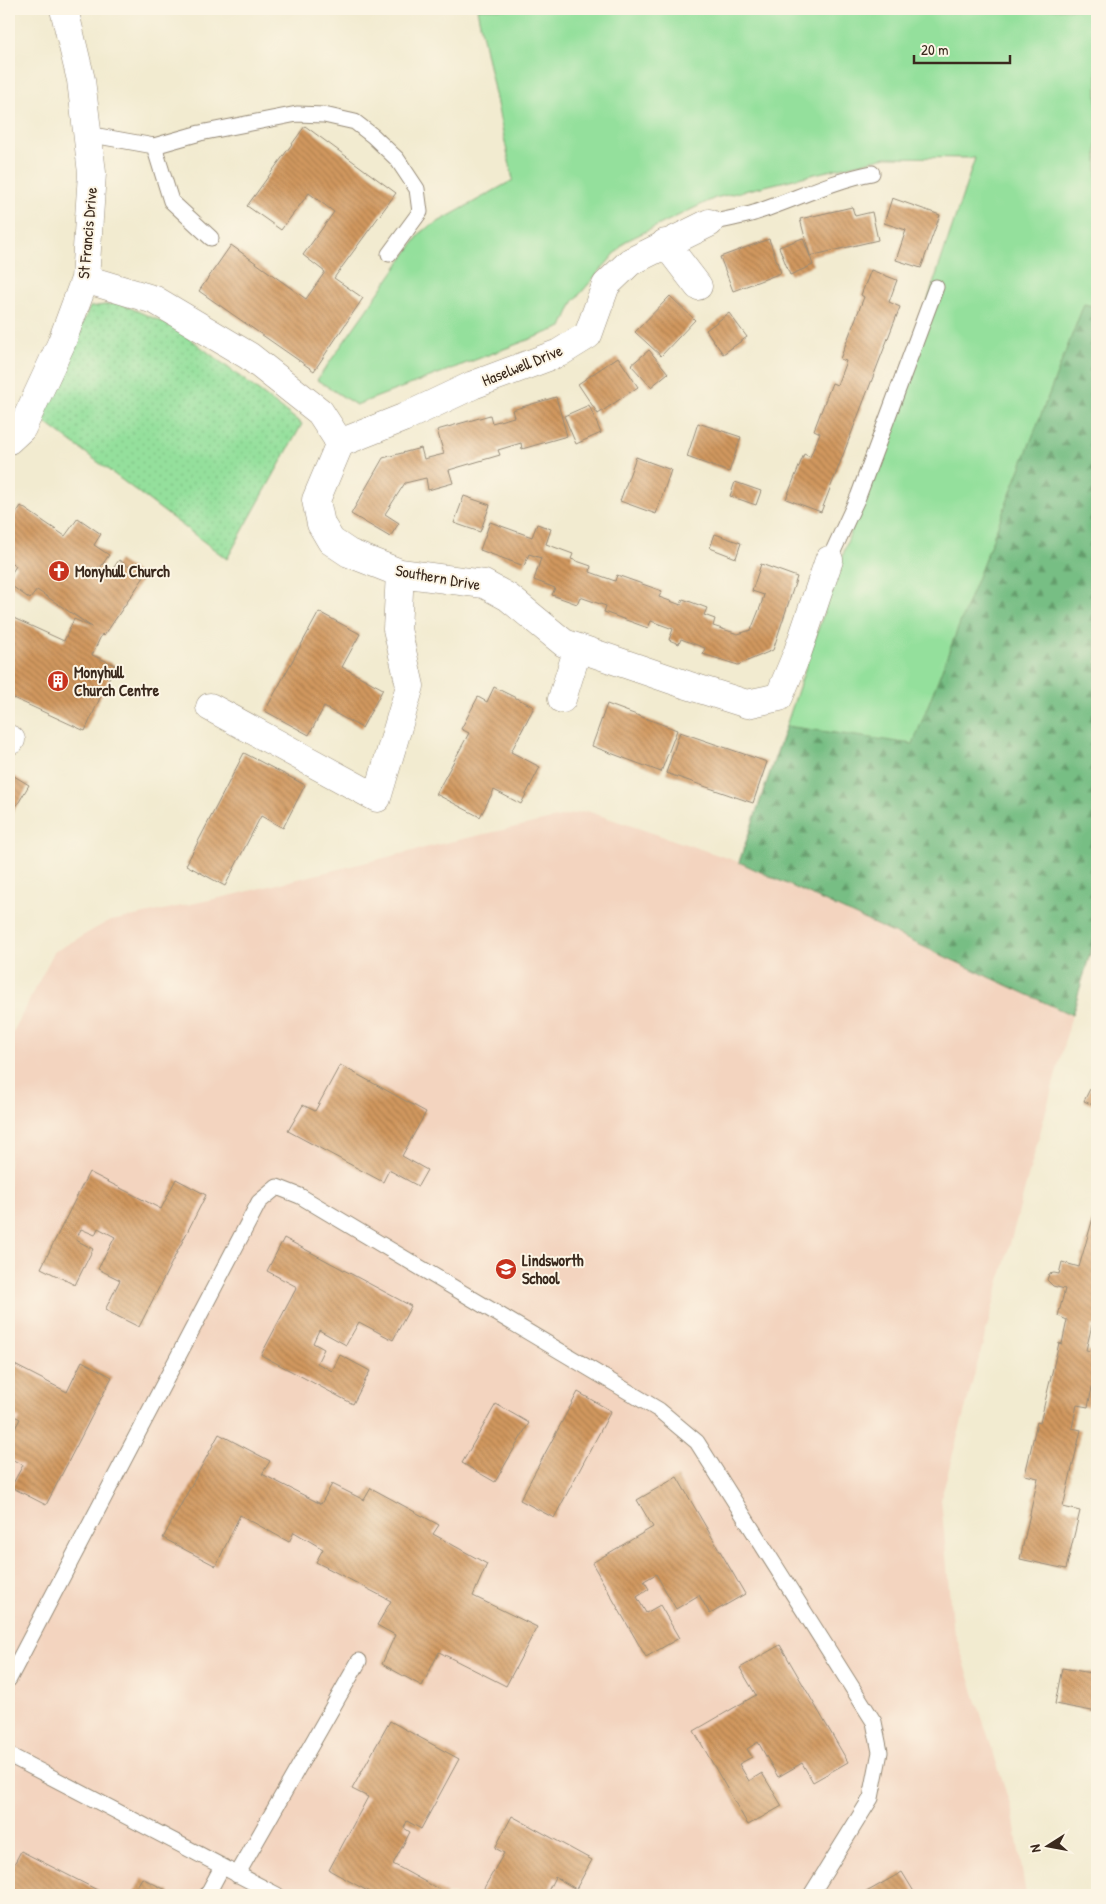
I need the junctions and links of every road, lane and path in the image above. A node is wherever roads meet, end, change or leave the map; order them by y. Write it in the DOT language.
graph roads {
  1 [pos="65,9"];
  2 [pos="88,134"];
  3 [pos="154,146"];
  4 [pos="872,173"];
  5 [pos="709,223"];
  6 [pos="211,238"];
  7 [pos="665,243"];
  8 [pos="389,254"];
  9 [pos="85,279"];
  10 [pos="698,286"];
  11 [pos="936,287"];
  12 [pos="9,440"];
  13 [pos="340,443"];
  14 [pos="829,560"];
  15 [pos="400,573"];
  16 [pos="578,648"];
  17 [pos="562,699"];
  18 [pos="210,707"];
  19 [pos="359,1661"];
  20 [pos="9,1679"];
  21 [pos="9,1755"];
  22 [pos="222,1868"];
  23 [pos="238,1875"];
  24 [pos="207,1895"];
  25 [pos="277,1895"];
  26 [pos="811,1895"];
  1 -- 2 [label="street, St Francis Drive"];
  2 -- 3 [label="lane"];
  2 -- 9 [label="street, St Francis Drive"];
  3 -- 6 [label="lane"];
  3 -- 8 [label="lane"];
  4 -- 5 [label="lane"];
  5 -- 7 [label="street, Haselwell Drive"];
  7 -- 10 [label="street"];
  7 -- 13 [label="street, Haselwell Drive"];
  9 -- 12 [label="street, St Francis Drive"];
  9 -- 13 [label="street"];
  11 -- 14 [label="lane"];
  13 -- 15 [label="street, Southern Drive"];
  14 -- 16 [label="street, Southern Drive"];
  15 -- 16 [label="street, Southern Drive"];
  15 -- 18 [label="street"];
  16 -- 17 [label="street"];
  19 -- 23 [label="lane"];
  20 -- 26 [label="lane"];
  21 -- 22 [label="lane"];
  22 -- 23 [label="lane"];
  22 -- 24 [label="lane"];
  23 -- 25 [label="lane"];
}
